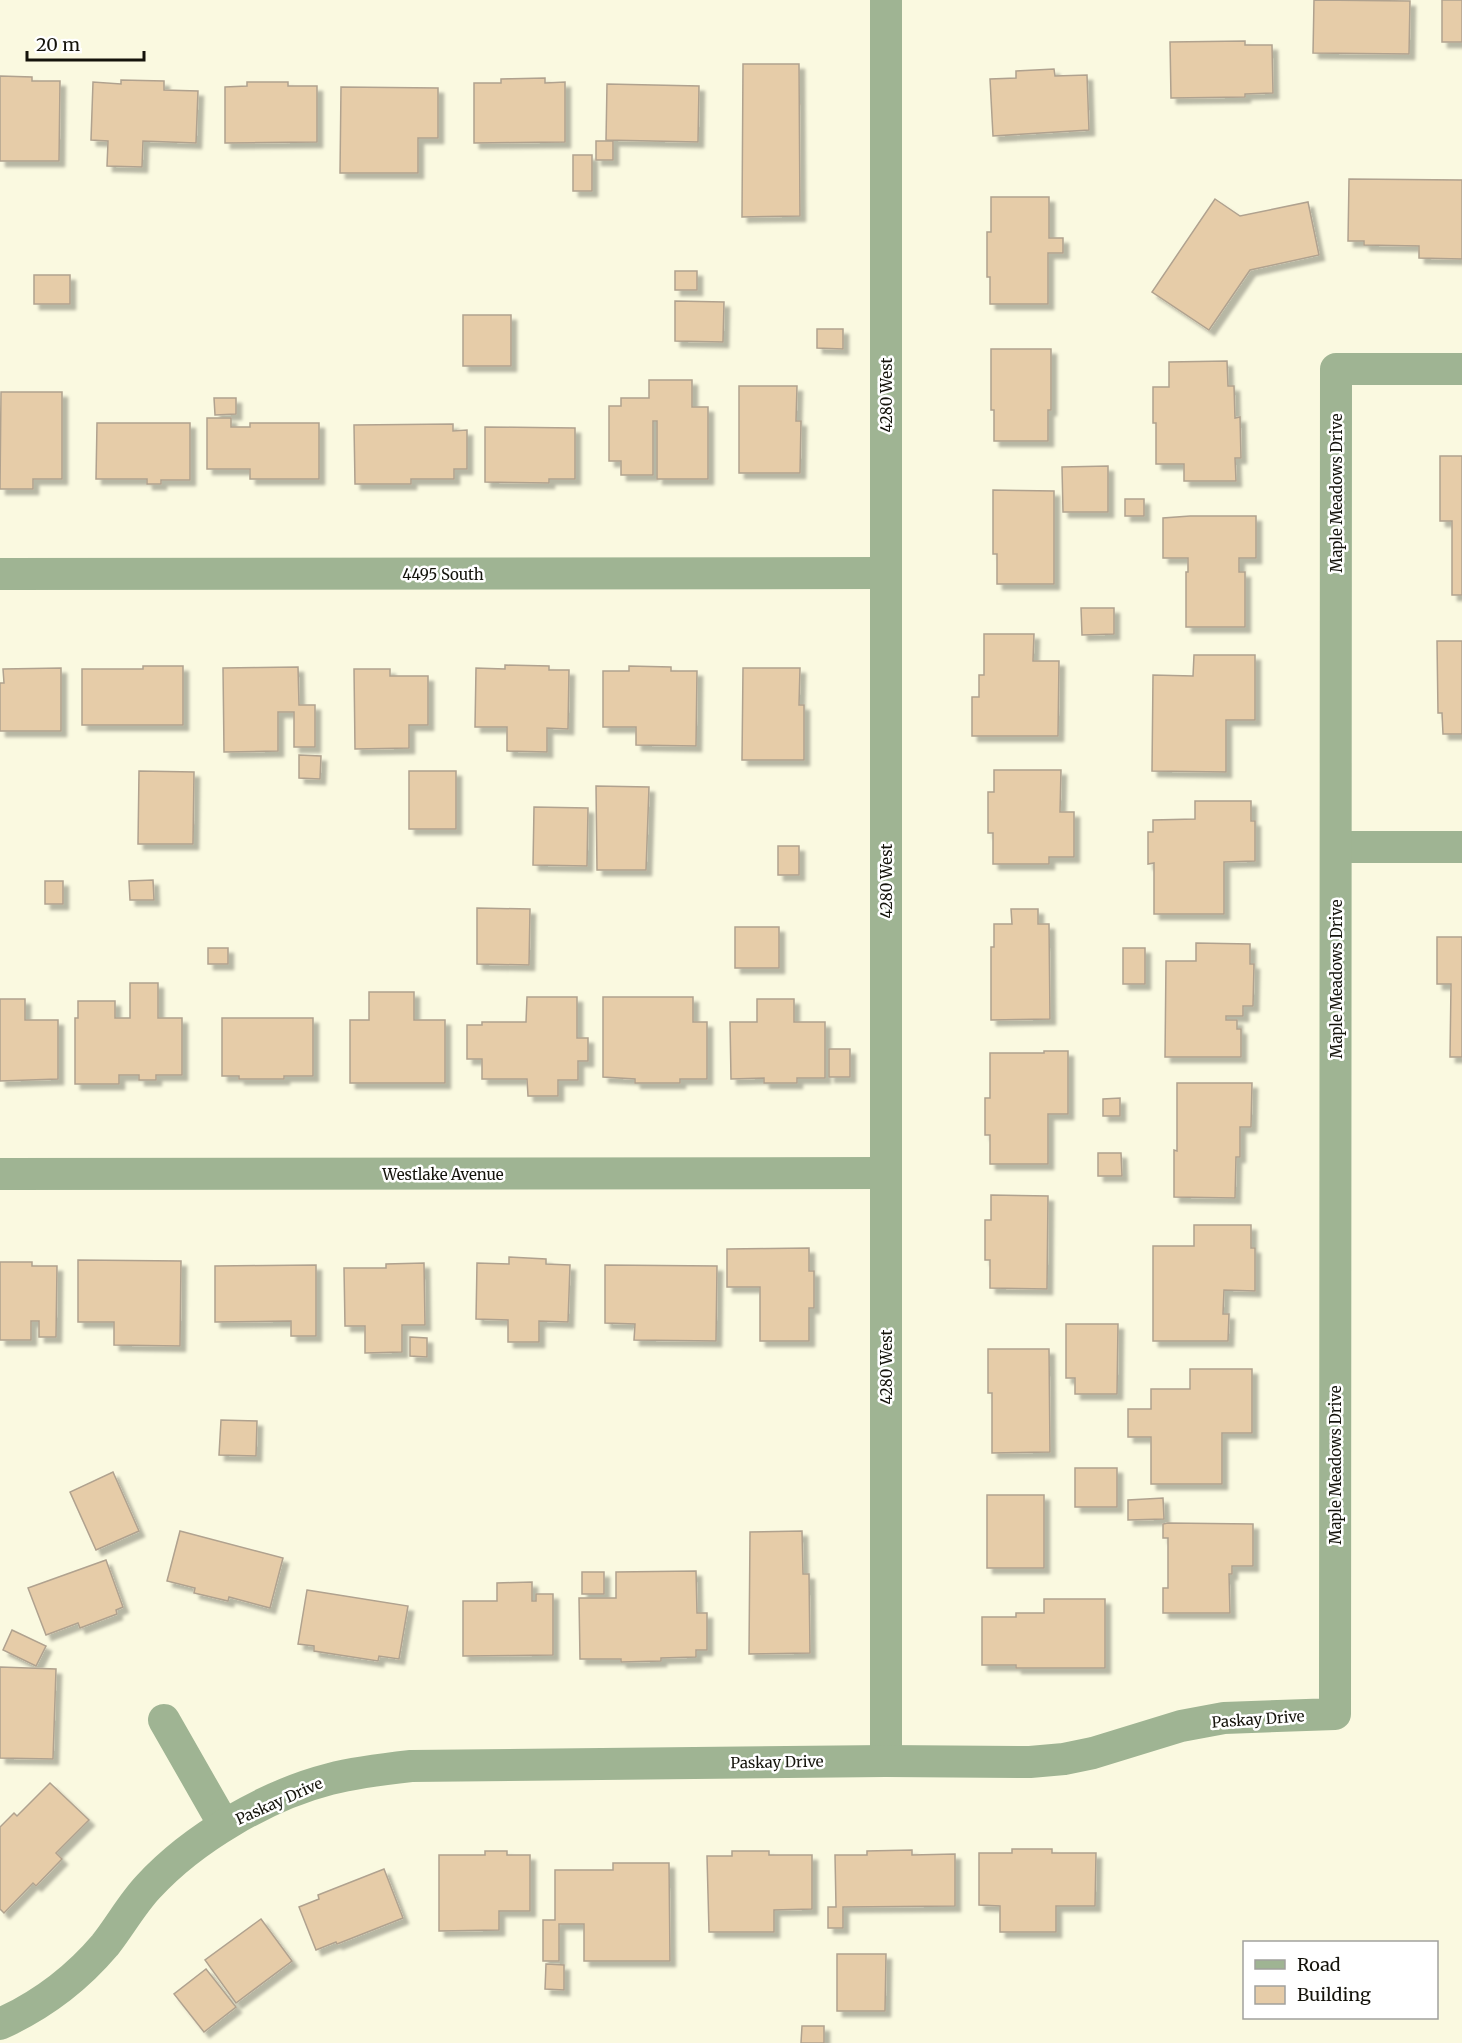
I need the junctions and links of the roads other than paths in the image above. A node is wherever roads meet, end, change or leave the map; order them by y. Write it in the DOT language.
graph roads {
  1 [pos="886,0"];
  2 [pos="1462,369"];
  3 [pos="886,573"];
  4 [pos="0,574"];
  5 [pos="1336,847"];
  6 [pos="1462,847"];
  7 [pos="886,1173"];
  8 [pos="0,1174"];
  9 [pos="1335,1714"];
  10 [pos="164,1720"];
  11 [pos="886,1761"];
  12 [pos="224,1825"];
  13 [pos="0,2024"];
  1 -- 3 [label="street, 4280 West"];
  2 -- 5 [label="street, Maple Meadows Drive"];
  3 -- 4 [label="street, 4495 South"];
  3 -- 7 [label="street, 4280 West"];
  5 -- 6 [label="street"];
  5 -- 9 [label="street, Maple Meadows Drive"];
  7 -- 8 [label="street, Westlake Avenue"];
  7 -- 11 [label="street, 4280 West"];
  9 -- 11 [label="street, Paskay Drive"];
  10 -- 12 [label="street, Paskay Drive"];
  11 -- 12 [label="street, Paskay Drive"];
  12 -- 13 [label="street, Paskay Drive"];
}
